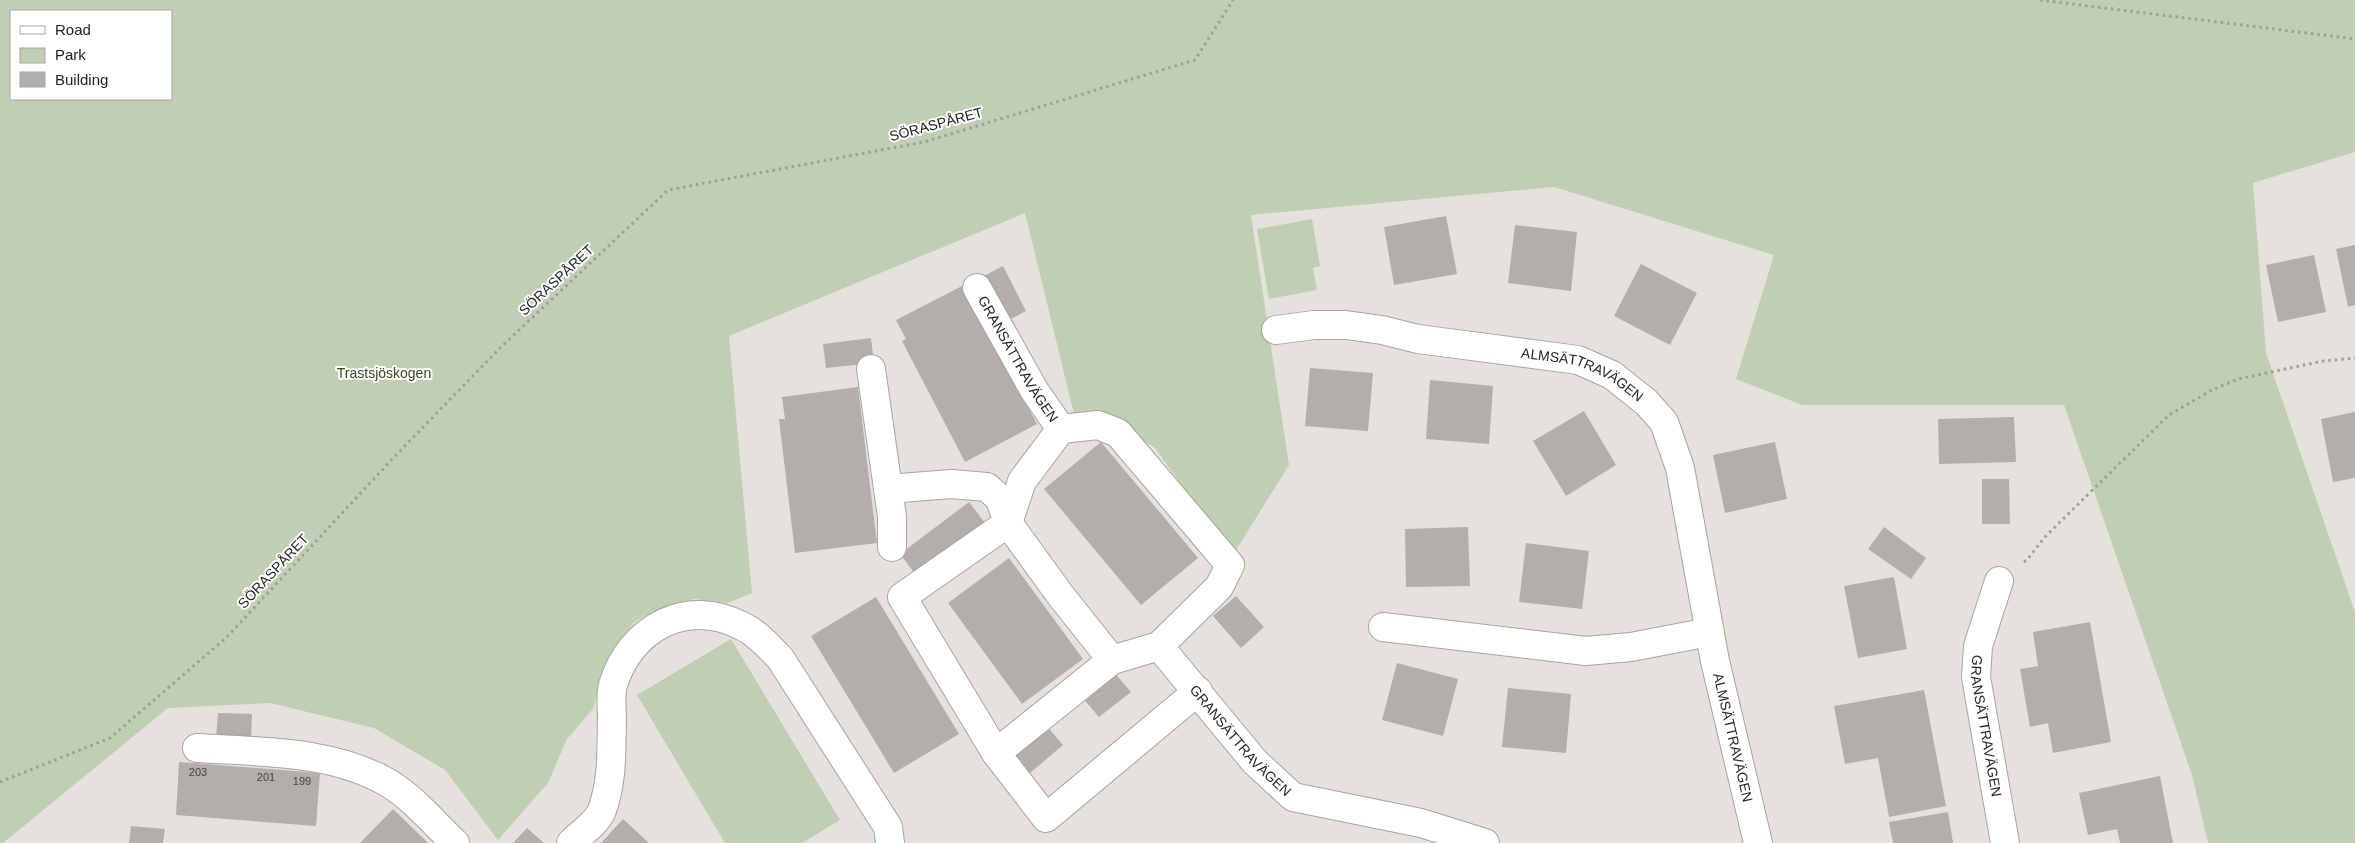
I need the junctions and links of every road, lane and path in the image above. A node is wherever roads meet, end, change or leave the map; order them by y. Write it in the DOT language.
graph roads {
  1 [pos="1233,0"];
  2 [pos="2040,0"];
  3 [pos="2355,38"];
  4 [pos="977,288"];
  5 [pos="1276,330"];
  6 [pos="2355,358"];
  7 [pos="871,369"];
  8 [pos="1061,429"];
  9 [pos="888,489"];
  10 [pos="1008,523"];
  11 [pos="892,547"];
  12 [pos="2000,581"];
  13 [pos="1383,627"];
  14 [pos="1709,632"];
  15 [pos="1159,646"];
  16 [pos="1112,660"];
  17 [pos="1198,691"];
  18 [pos="197,748"];
  19 [pos="996,753"];
  20 [pos="0,782"];
  21 [pos="455,843"];
  22 [pos="571,843"];
  23 [pos="890,843"];
  24 [pos="1485,843"];
  25 [pos="1758,843"];
  26 [pos="2005,843"];
  1 -- 20 [label="path, SÖRASPÅRET"];
  2 -- 3 [label="path"];
  4 -- 8 [label="street, GRANSÄTTRAVÄGEN"];
  5 -- 14 [label="street, ALMSÄTTRAVÄGEN"];
  6 -- 12 [label="path"];
  7 -- 9 [label="street"];
  8 -- 10 [label="street, GRANSÄTTRAVÄGEN"];
  8 -- 15 [label="street, GRANSÄTTRAVÄGEN"];
  9 -- 10 [label="street"];
  9 -- 11 [label="street"];
  10 -- 16 [label="street"];
  10 -- 19 [label="street"];
  12 -- 26 [label="street, GRANSÄTTRAVÄGEN"];
  13 -- 14 [label="street"];
  14 -- 25 [label="street, ALMSÄTTRAVÄGEN"];
  15 -- 16 [label="street, GRANSÄTTRAVÄGEN"];
  15 -- 17 [label="street, GRANSÄTTRAVÄGEN"];
  16 -- 19 [label="street, GRANSÄTTRAVÄGEN"];
  17 -- 19 [label="street"];
  17 -- 24 [label="street, GRANSÄTTRAVÄGEN"];
  18 -- 21 [label="street"];
  22 -- 23 [label="street"];
}
